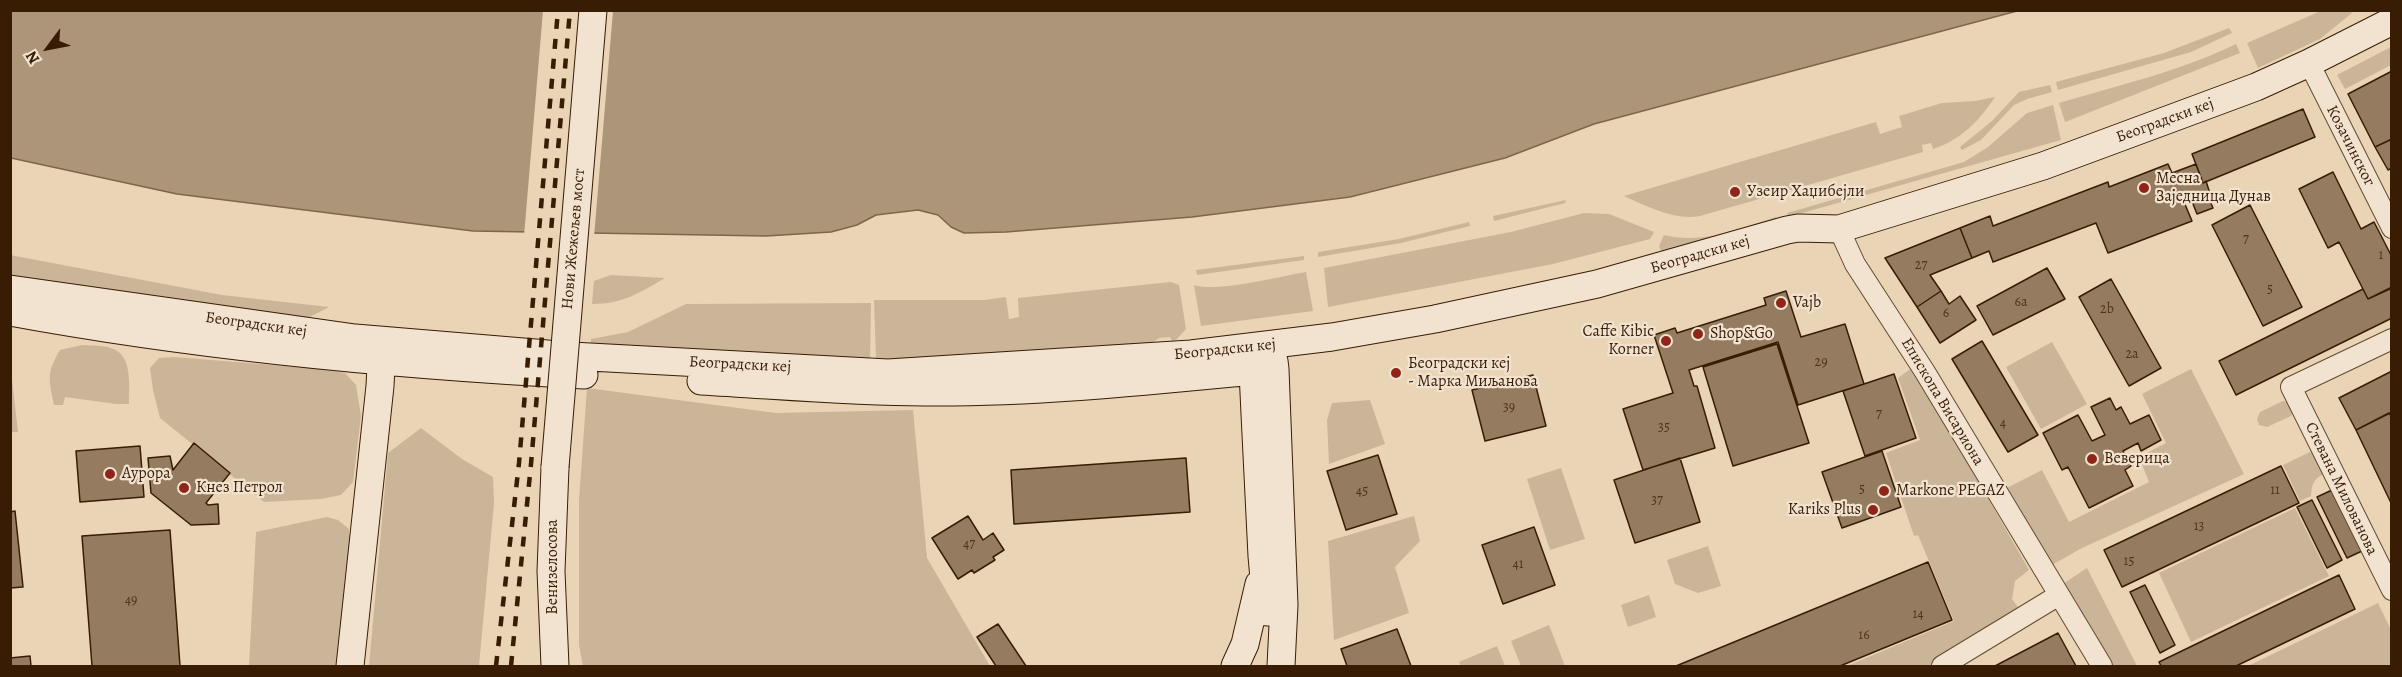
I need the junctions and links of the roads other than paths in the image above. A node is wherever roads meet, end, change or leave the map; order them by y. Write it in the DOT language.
graph roads {
  1 [pos="593,10"];
  2 [pos="2391,21"];
  3 [pos="2309,63"];
  4 [pos="2391,228"];
  5 [pos="1839,229"];
  6 [pos="10,289"];
  7 [pos="10,312"];
  8 [pos="2391,339"];
  9 [pos="381,351"];
  10 [pos="1263,362"];
  11 [pos="555,467"];
  12 [pos="1262,556"];
  13 [pos="2391,590"];
  14 [pos="2059,595"];
  15 [pos="1284,628"];
  16 [pos="351,666"];
  17 [pos="555,666"];
  18 [pos="1235,666"];
  19 [pos="1263,666"];
  20 [pos="1281,666"];
  21 [pos="1290,666"];
  22 [pos="1942,666"];
  23 [pos="2102,666"];
  1 -- 11 [label="main road, Нови Жежељев мост, bridge"];
  2 -- 3 [label="main road, Београдски кеј"];
  3 -- 4 [label="street, Козачинског"];
  3 -- 5 [label="main road, Београдски кеј"];
  5 -- 10 [label="main road, Београдски кеј"];
  5 -- 14 [label="street, Епископа Висариона"];
  6 -- 9 [label="main road, Београдски кеј"];
  7 -- 9 [label="main road, Београдски кеј"];
  8 -- 13 [label="street, Стевана Милованова"];
  9 -- 10 [label="main road, Београдски кеј"];
  9 -- 16 [label="main road"];
  10 -- 12 [label="main road"];
  10 -- 15 [label="main road"];
  11 -- 17 [label="main road, Венизелосова"];
  12 -- 18 [label="main road"];
  12 -- 19 [label="main road"];
  14 -- 22 [label="street"];
  14 -- 23 [label="street, Епископа Висариона"];
  15 -- 20 [label="main road"];
  15 -- 21 [label="main road"];
}
